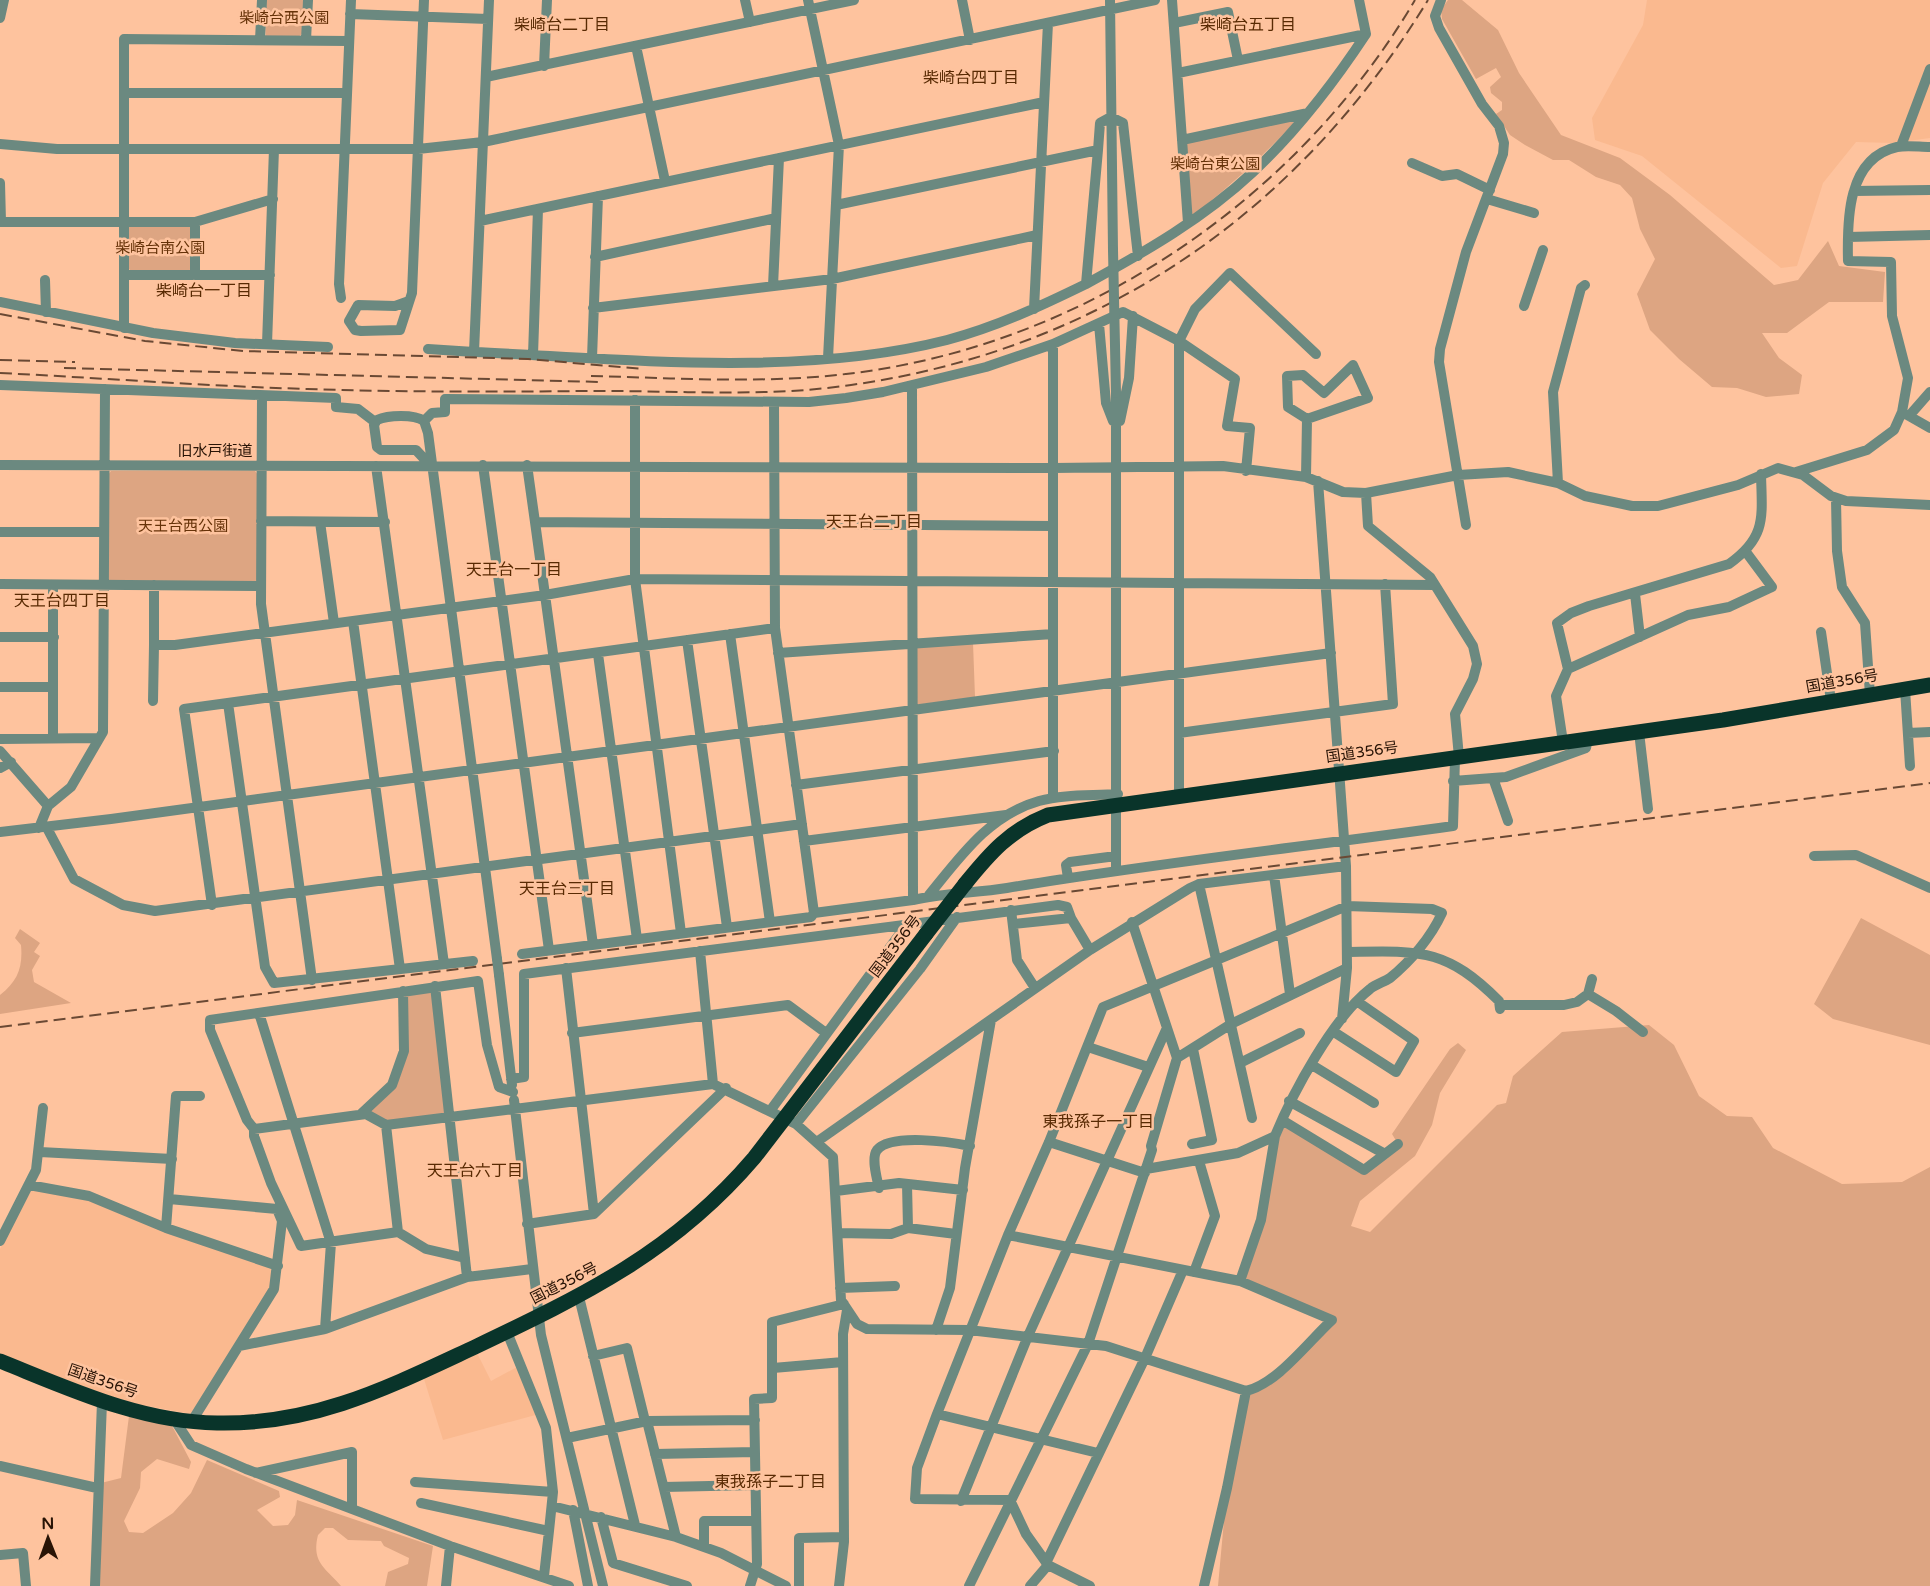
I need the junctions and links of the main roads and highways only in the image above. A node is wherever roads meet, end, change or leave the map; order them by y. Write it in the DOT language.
graph roads {
  1 [pos="1930,685"];
  2 [pos="0,1361"];
  1 -- 2 [label="highway, 国道356号, bridge"];
}
